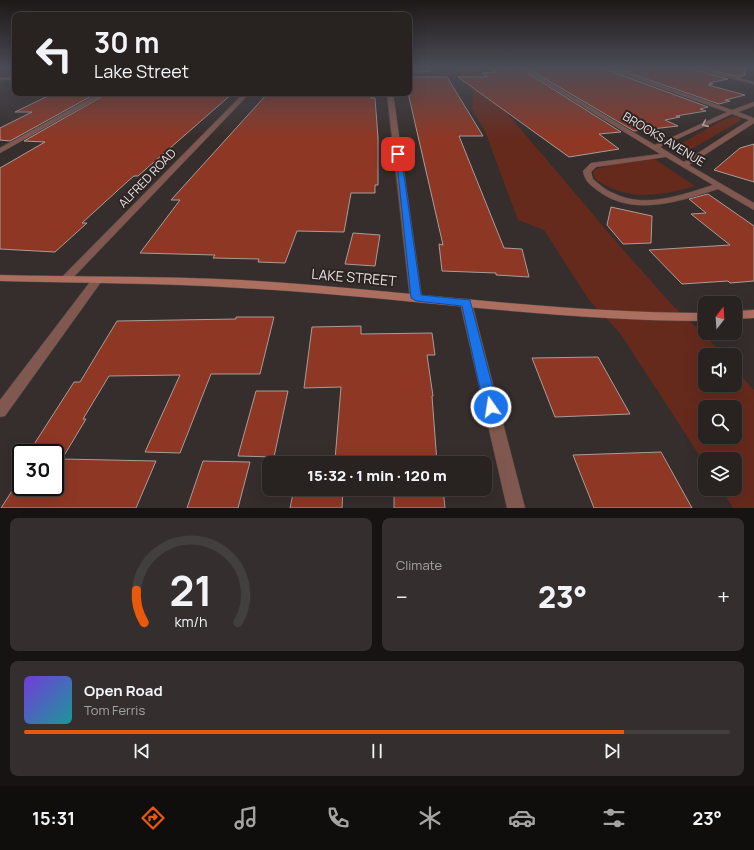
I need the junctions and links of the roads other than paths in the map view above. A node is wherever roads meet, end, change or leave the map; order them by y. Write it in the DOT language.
graph roads {
  1 [pos="562,91"];
  2 [pos="673,91"];
  3 [pos="99,96"];
  4 [pos="244,96"];
  5 [pos="390,96"];
  6 [pos="754,104"];
  7 [pos="732,112"];
  8 [pos="754,120"];
  9 [pos="655,147"];
  10 [pos="0,151"];
  11 [pos="666,155"];
  12 [pos="685,164"];
  13 [pos="719,186"];
  14 [pos="754,207"];
  15 [pos="0,278"];
  16 [pos="64,280"];
  17 [pos="97,280"];
  18 [pos="416,298"];
  19 [pos="466,303"];
  20 [pos="754,314"];
  21 [pos="742,315"];
  22 [pos="698,317"];
  23 [pos="0,410"];
  24 [pos="516,508"];
  1 -- 9 [label="street, BROOKS AVENUE"];
  2 -- 7 [label="street"];
  3 -- 10 [label="street"];
  4 -- 16 [label="street, ALFRED ROAD"];
  5 -- 18 [label="street"];
  6 -- 7 [label="street"];
  7 -- 8 [label="street"];
  7 -- 9 [label="street, one-way"];
  8 -- 12 [label="street"];
  9 -- 11 [label="street, BROOKS AVENUE"];
  11 -- 12 [label="street, BROOKS AVENUE"];
  11 -- 13 [label="street"];
  12 -- 13 [label="street, BROOKS AVENUE"];
  13 -- 14 [label="street, BROOKS AVENUE"];
  15 -- 16 [label="main road, LAKE STREET"];
  16 -- 17 [label="main road, LAKE STREET"];
  17 -- 18 [label="main road, LAKE STREET"];
  17 -- 23 [label="street"];
  18 -- 19 [label="main road, LAKE STREET"];
  19 -- 22 [label="main road, LAKE STREET"];
  19 -- 24 [label="street"];
  20 -- 21 [label="main road"];
}
